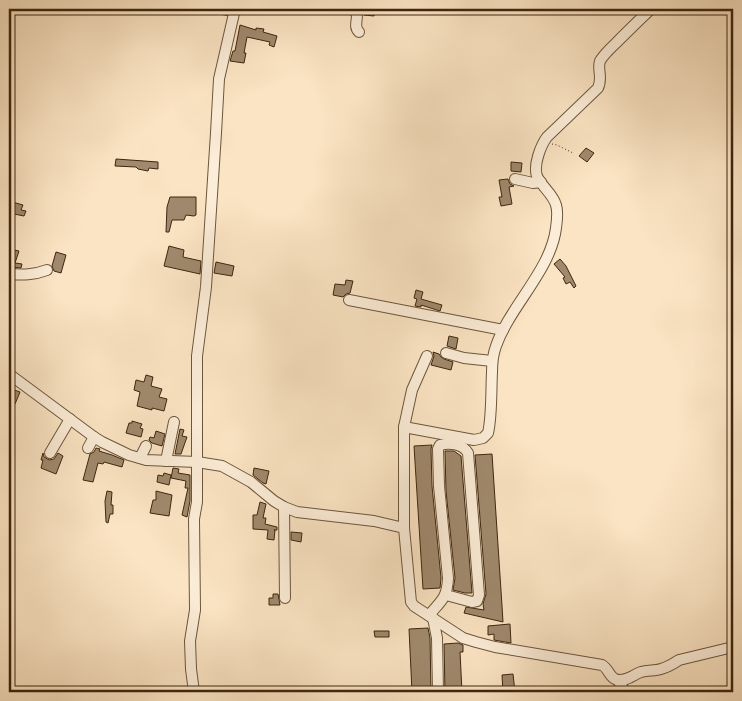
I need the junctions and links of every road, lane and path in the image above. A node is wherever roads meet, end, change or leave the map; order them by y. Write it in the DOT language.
graph roads {
  1 [pos="223,9"];
  2 [pos="352,9"];
  3 [pos="651,9"];
  4 [pos="235,10"];
  5 [pos="359,32"];
  6 [pos="542,144"];
  7 [pos="573,153"];
  8 [pos="515,179"];
  9 [pos="541,182"];
  10 [pos="47,270"];
  11 [pos="9,274"];
  12 [pos="349,300"];
  13 [pos="503,330"];
  14 [pos="446,353"];
  15 [pos="427,356"];
  16 [pos="492,361"];
  17 [pos="9,374"];
  18 [pos="70,419"];
  19 [pos="174,422"];
  20 [pos="404,427"];
  21 [pos="94,437"];
  22 [pos="146,446"];
  23 [pos="88,448"];
  24 [pos="50,454"];
  25 [pos="140,458"];
  26 [pos="166,461"];
  27 [pos="197,462"];
  28 [pos="284,507"];
  29 [pos="404,528"];
  30 [pos="446,595"];
  31 [pos="285,598"];
  32 [pos="431,616"];
  33 [pos="733,647"];
  34 [pos="618,680"];
  35 [pos="194,692"];
  36 [pos="438,692"];
  37 [pos="625,692"];
  1 -- 4 [label="street"];
  2 -- 5 [label="street"];
  3 -- 6 [label="street"];
  4 -- 27 [label="street"];
  6 -- 7 [label="path"];
  6 -- 9 [label="street"];
  8 -- 9 [label="street"];
  9 -- 13 [label="street"];
  10 -- 11 [label="street"];
  12 -- 13 [label="street"];
  13 -- 16 [label="street"];
  14 -- 16 [label="street"];
  15 -- 20 [label="street"];
  16 -- 20 [label="street"];
  17 -- 18 [label="street"];
  18 -- 21 [label="street"];
  18 -- 24 [label="street"];
  19 -- 26 [label="street"];
  20 -- 29 [label="street"];
  21 -- 23 [label="street"];
  21 -- 25 [label="street"];
  22 -- 25 [label="street"];
  25 -- 26 [label="street"];
  26 -- 27 [label="street"];
  27 -- 28 [label="street"];
  27 -- 35 [label="street"];
  28 -- 29 [label="street"];
  28 -- 31 [label="street"];
  29 -- 32 [label="street"];
  30 -- 30 [label="street"];
  30 -- 32 [label="street"];
  32 -- 34 [label="street"];
  32 -- 36 [label="street"];
  33 -- 34 [label="street"];
  34 -- 37 [label="street"];
}
